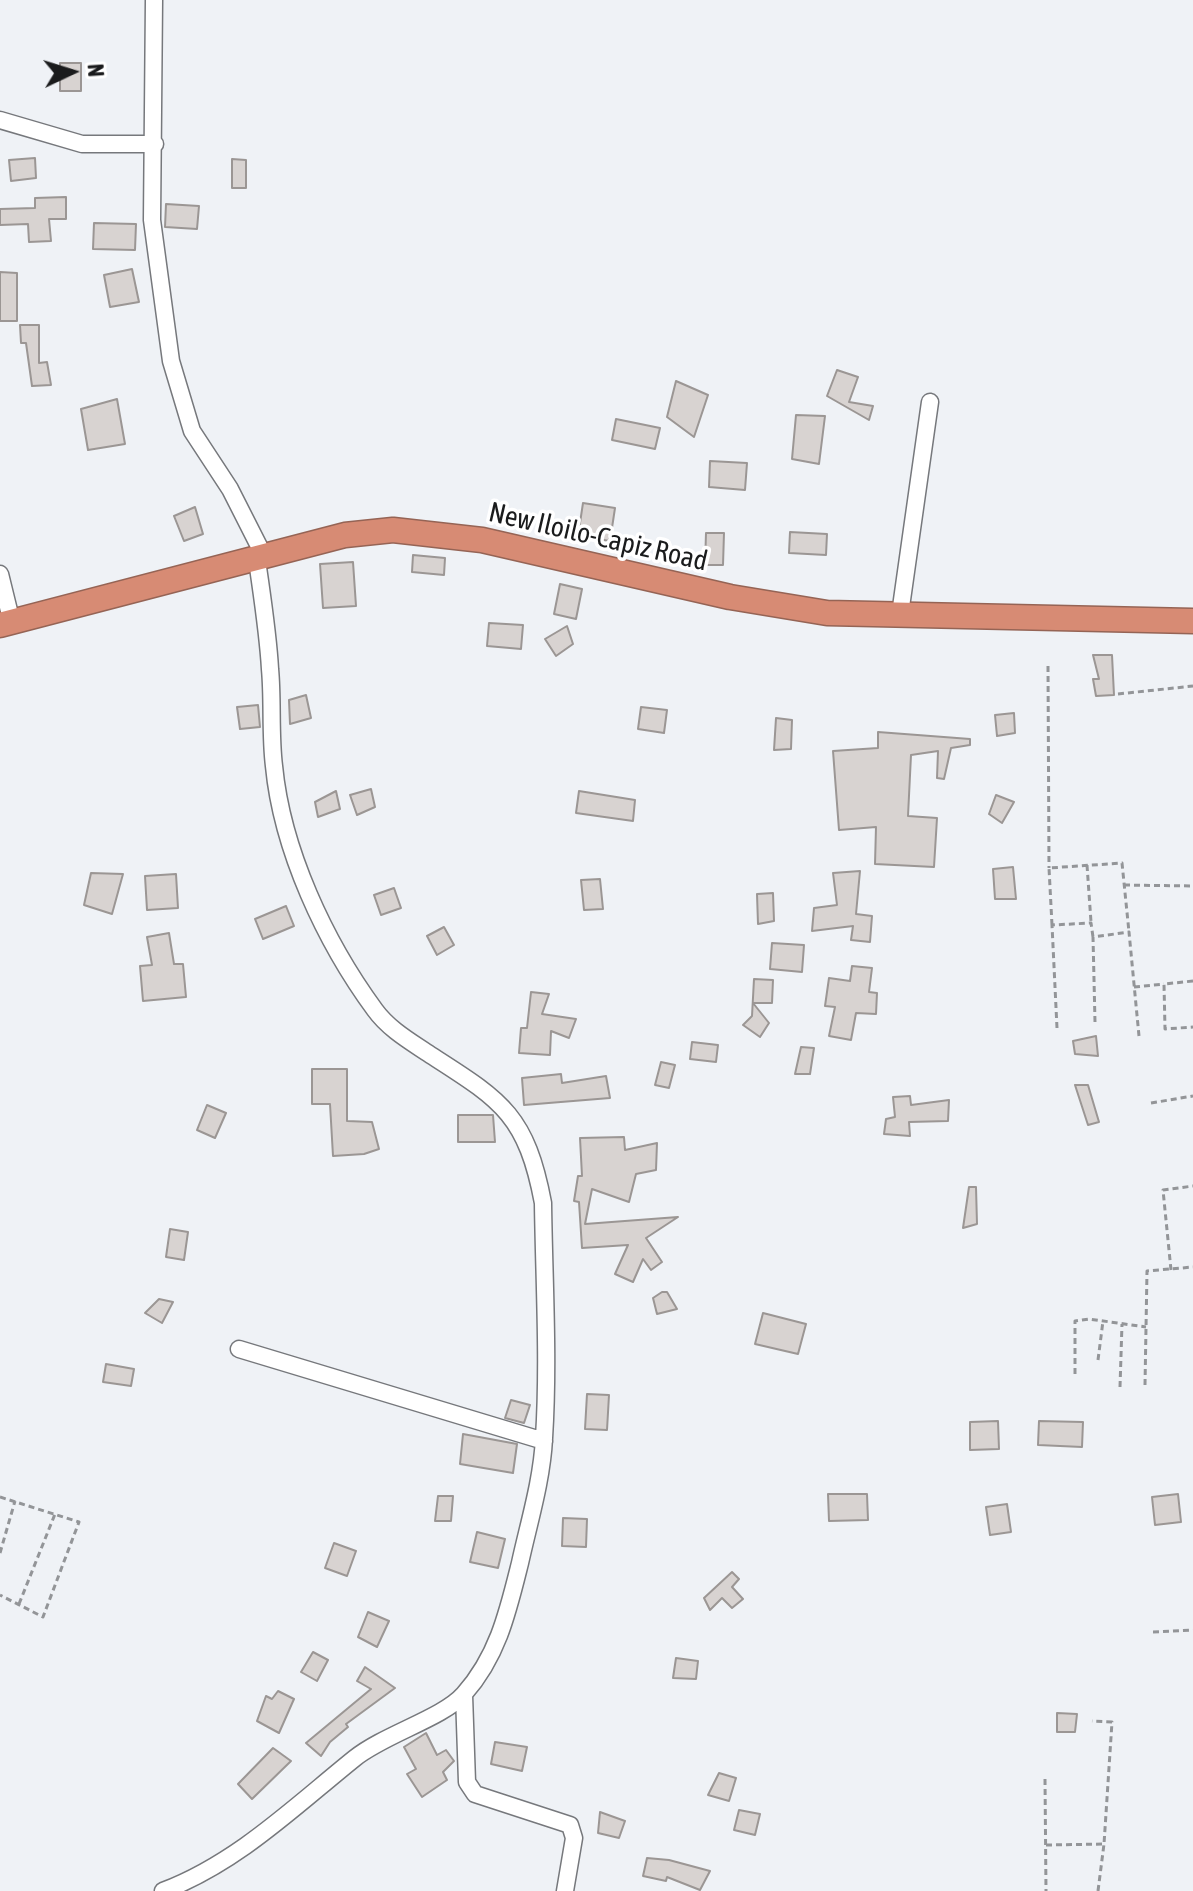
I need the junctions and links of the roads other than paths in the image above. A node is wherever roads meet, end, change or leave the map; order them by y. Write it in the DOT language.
graph roads {
  1 [pos="154,0"];
  2 [pos="0,120"];
  3 [pos="155,144"];
  4 [pos="930,402"];
  5 [pos="261,559"];
  6 [pos="0,574"];
  7 [pos="900,614"];
  8 [pos="1193,621"];
  9 [pos="6,624"];
  10 [pos="239,1349"];
  11 [pos="544,1441"];
  12 [pos="464,1695"];
  13 [pos="163,1891"];
  14 [pos="565,1891"];
  1 -- 3 [label="street"];
  2 -- 3 [label="street"];
  3 -- 5 [label="street"];
  4 -- 7 [label="street"];
  5 -- 7 [label="highway, New Iloilo-Capiz Road"];
  5 -- 9 [label="highway, New Iloilo-Capiz Road"];
  5 -- 11 [label="street"];
  6 -- 9 [label="street"];
  7 -- 8 [label="highway, New Iloilo-Capiz Road"];
  10 -- 11 [label="street"];
  11 -- 12 [label="street"];
  12 -- 13 [label="street"];
  12 -- 14 [label="street"];
}
